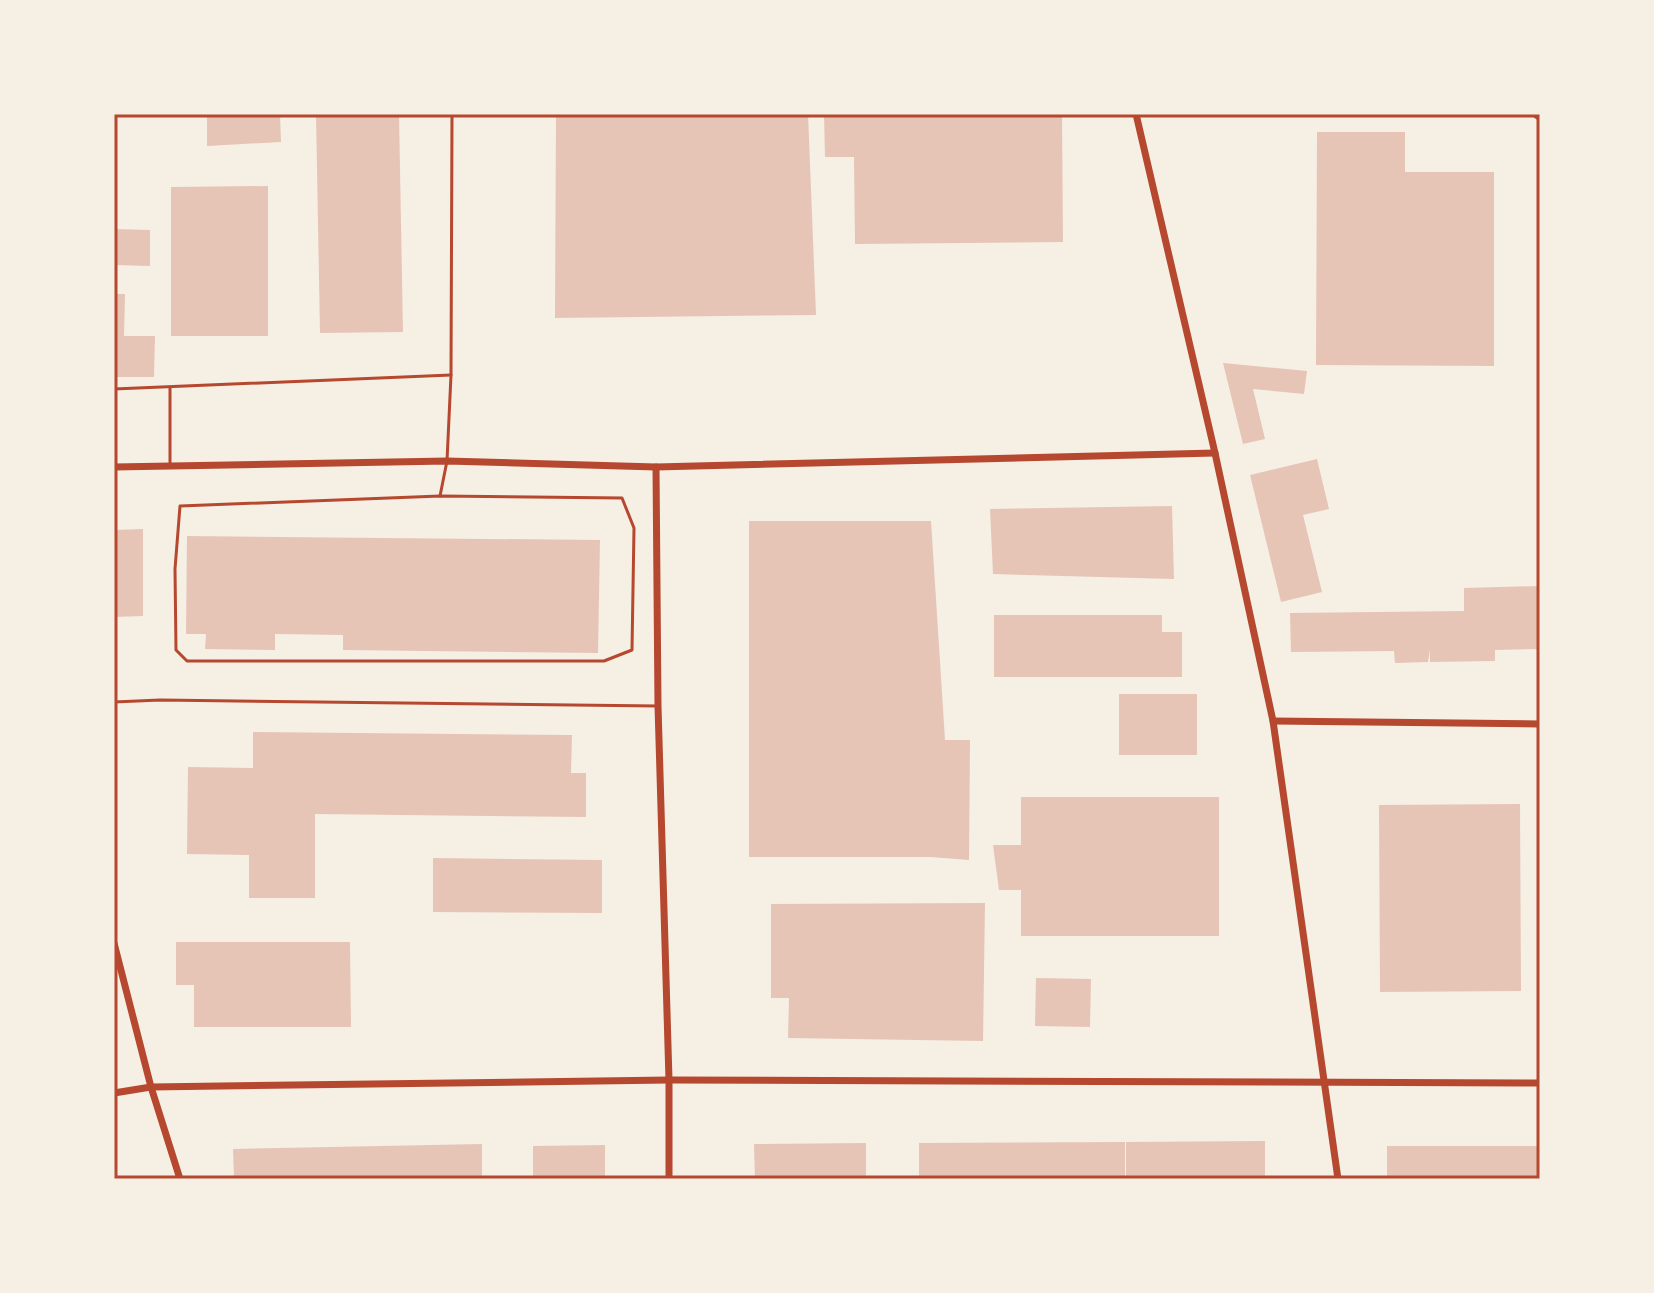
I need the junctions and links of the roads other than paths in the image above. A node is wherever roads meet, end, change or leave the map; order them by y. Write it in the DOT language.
graph roads {
  1 [pos="452,114"];
  2 [pos="1136,114"];
  3 [pos="451,375"];
  4 [pos="171,387"];
  5 [pos="114,389"];
  6 [pos="1215,453"];
  7 [pos="447,461"];
  8 [pos="170,464"];
  9 [pos="114,467"];
  10 [pos="656,467"];
  11 [pos="440,496"];
  12 [pos="114,702"];
  13 [pos="658,706"];
  14 [pos="1273,721"];
  15 [pos="1540,724"];
  16 [pos="114,943"];
  17 [pos="669,1080"];
  18 [pos="1326,1082"];
  19 [pos="1540,1083"];
  20 [pos="151,1087"];
  21 [pos="114,1093"];
  22 [pos="180,1179"];
  23 [pos="669,1179"];
  24 [pos="1338,1179"];
  1 -- 3 [label="lane"];
  2 -- 6 [label="street"];
  3 -- 4 [label="lane"];
  3 -- 7 [label="lane"];
  4 -- 5 [label="lane"];
  4 -- 8 [label="lane"];
  6 -- 10 [label="street"];
  6 -- 14 [label="street"];
  7 -- 8 [label="street"];
  7 -- 10 [label="street"];
  7 -- 11 [label="lane"];
  8 -- 9 [label="street"];
  10 -- 13 [label="street"];
  11 -- 11 [label="lane"];
  12 -- 13 [label="lane"];
  13 -- 17 [label="street"];
  14 -- 15 [label="street"];
  14 -- 18 [label="street"];
  16 -- 20 [label="street"];
  17 -- 18 [label="street"];
  17 -- 20 [label="street"];
  17 -- 23 [label="street"];
  18 -- 19 [label="street"];
  18 -- 24 [label="street"];
  20 -- 21 [label="street"];
  20 -- 22 [label="street"];
}
